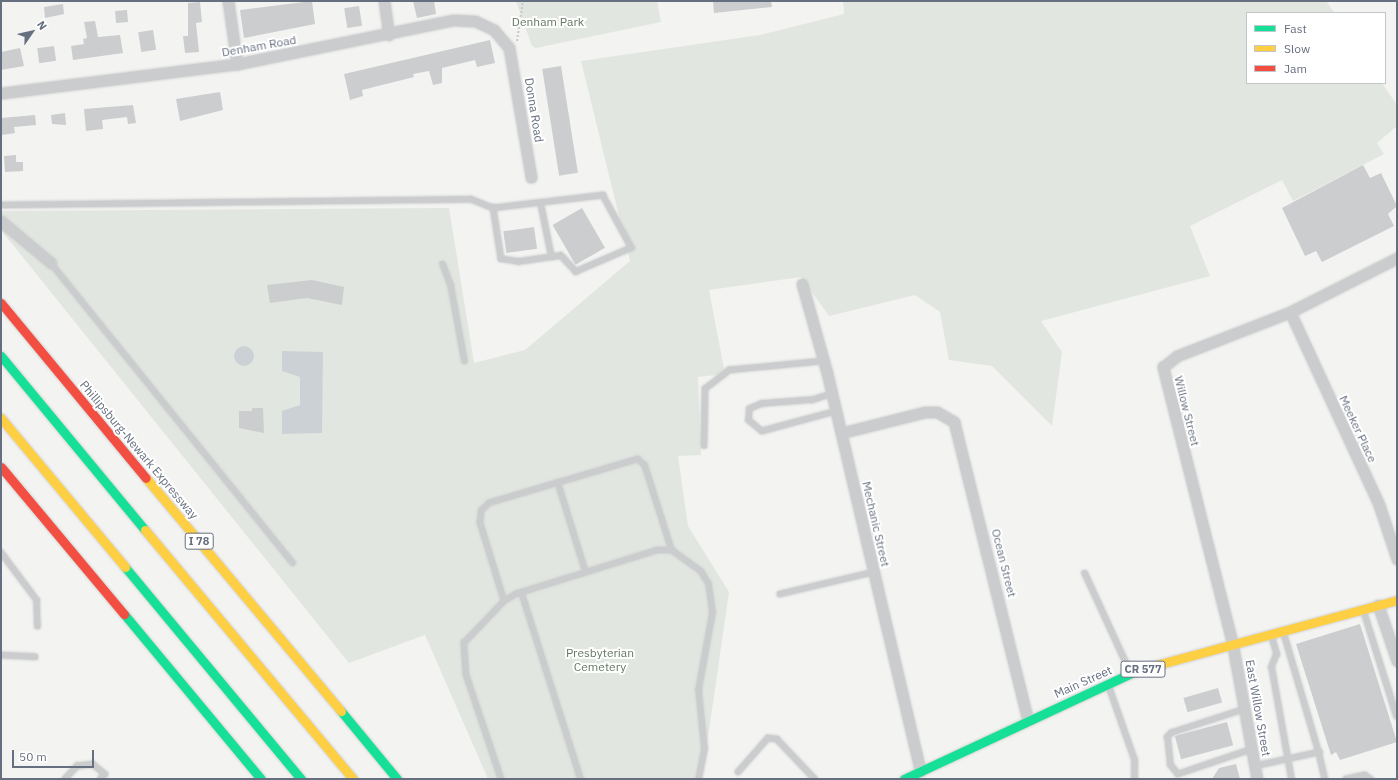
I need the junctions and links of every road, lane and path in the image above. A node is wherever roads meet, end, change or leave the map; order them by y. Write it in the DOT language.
graph roads {
  1 [pos="228,1"];
  2 [pos="384,1"];
  3 [pos="523,1"];
  4 [pos="389,35"];
  5 [pos="509,48"];
  6 [pos="237,64"];
  7 [pos="1,93"];
  8 [pos="531,177"];
  9 [pos="541,202"];
  10 [pos="1,205"];
  11 [pos="493,208"];
  12 [pos="1,221"];
  13 [pos="552,257"];
  14 [pos="1397,258"];
  15 [pos="51,263"];
  16 [pos="443,264"];
  17 [pos="802,284"];
  18 [pos="1,303"];
  19 [pos="1290,312"];
  20 [pos="1,356"];
  21 [pos="465,361"];
  22 [pos="823,361"];
  23 [pos="832,394"];
  24 [pos="836,411"];
  25 [pos="1,418"];
  26 [pos="841,433"];
  27 [pos="704,446"];
  28 [pos="1,467"];
  29 [pos="558,482"];
  30 [pos="672,550"];
  31 [pos="1,552"];
  32 [pos="1397,558"];
  33 [pos="293,563"];
  34 [pos="586,572"];
  35 [pos="874,572"];
  36 [pos="1085,573"];
  37 [pos="522,593"];
  38 [pos="780,594"];
  39 [pos="1397,600"];
  40 [pos="504,601"];
  41 [pos="1378,605"];
  42 [pos="1363,609"];
  43 [pos="38,626"];
  44 [pos="1283,629"];
  45 [pos="1271,632"];
  46 [pos="1232,642"];
  47 [pos="1,655"];
  48 [pos="35,657"];
  49 [pos="1397,661"];
  50 [pos="1131,674"];
  51 [pos="1108,684"];
  52 [pos="1246,709"];
  53 [pos="1397,716"];
  54 [pos="1028,720"];
  55 [pos="1252,749"];
  56 [pos="1319,752"];
  57 [pos="1289,758"];
  58 [pos="1255,766"];
  59 [pos="920,771"];
  60 [pos="738,772"];
  61 [pos="65,779"];
  62 [pos="102,779"];
  63 [pos="261,779"];
  64 [pos="301,779"];
  65 [pos="353,779"];
  66 [pos="397,779"];
  67 [pos="500,779"];
  68 [pos="581,779"];
  69 [pos="699,779"];
  70 [pos="815,779"];
  71 [pos="904,779"];
  72 [pos="1135,779"];
  73 [pos="1257,779"];
  74 [pos="1292,779"];
  75 [pos="1325,779"];
  76 [pos="1346,779"];
  77 [pos="1371,779"];
  1 -- 6 [label="street"];
  2 -- 4 [label="street"];
  3 -- 5 [label="path"];
  4 -- 5 [label="street, Denham Road"];
  4 -- 6 [label="street, Denham Road"];
  5 -- 8 [label="street, Donna Road"];
  6 -- 7 [label="street, Denham Road"];
  9 -- 11 [label="lane"];
  9 -- 13 [label="lane"];
  9 -- 13 [label="lane"];
  10 -- 11 [label="lane"];
  11 -- 13 [label="lane"];
  12 -- 15 [label="street"];
  14 -- 19 [label="street, Willow Street"];
  15 -- 33 [label="lane"];
  16 -- 21 [label="lane"];
  17 -- 22 [label="street, Mechanic Street"];
  18 -- 66 [label="main road, Phillipsburg-Newark Expressway / I 78"];
  19 -- 32 [label="street, Meeker Place"];
  19 -- 46 [label="street, Willow Street"];
  20 -- 65 [label="main road, I 78"];
  22 -- 23 [label="street, Mechanic Street"];
  22 -- 27 [label="lane"];
  23 -- 24 [label="street, Mechanic Street"];
  23 -- 24 [label="lane"];
  24 -- 26 [label="street, Mechanic Street"];
  25 -- 64 [label="main road"];
  26 -- 35 [label="street, Mechanic Street"];
  26 -- 54 [label="street, Ocean Street"];
  28 -- 63 [label="main road"];
  29 -- 30 [label="lane"];
  29 -- 34 [label="lane"];
  29 -- 40 [label="lane"];
  30 -- 34 [label="lane"];
  30 -- 69 [label="lane"];
  31 -- 43 [label="lane"];
  34 -- 37 [label="lane"];
  35 -- 38 [label="lane"];
  35 -- 59 [label="street, Mechanic Street"];
  36 -- 50 [label="lane"];
  37 -- 40 [label="lane"];
  37 -- 68 [label="lane"];
  39 -- 41 [label="main road, Main Street / CR 577"];
  40 -- 67 [label="lane"];
  41 -- 42 [label="main road, Main Street / CR 577"];
  41 -- 49 [label="street"];
  42 -- 44 [label="main road, Main Street / CR 577"];
  42 -- 53 [label="lane"];
  44 -- 45 [label="main road, Main Street / CR 577"];
  44 -- 56 [label="lane"];
  45 -- 46 [label="main road, Main Street / CR 577"];
  45 -- 57 [label="lane"];
  46 -- 50 [label="main road, Main Street / CR 577"];
  46 -- 52 [label="street, East Willow Street"];
  47 -- 48 [label="lane"];
  50 -- 51 [label="main road, Main Street / CR 577"];
  51 -- 54 [label="main road, Main Street / CR 577"];
  51 -- 72 [label="lane"];
  52 -- 55 [label="street, East Willow Street"];
  52 -- 55 [label="lane"];
  54 -- 59 [label="main road, Main Street / CR 577"];
  55 -- 58 [label="street, East Willow Street"];
  56 -- 57 [label="lane"];
  56 -- 75 [label="lane"];
  57 -- 58 [label="lane"];
  57 -- 74 [label="lane"];
  58 -- 73 [label="street, East Willow Street"];
  59 -- 71 [label="main road, Main Street / CR 577"];
  60 -- 70 [label="lane"];
  61 -- 62 [label="lane"];
  76 -- 77 [label="lane"];
}
